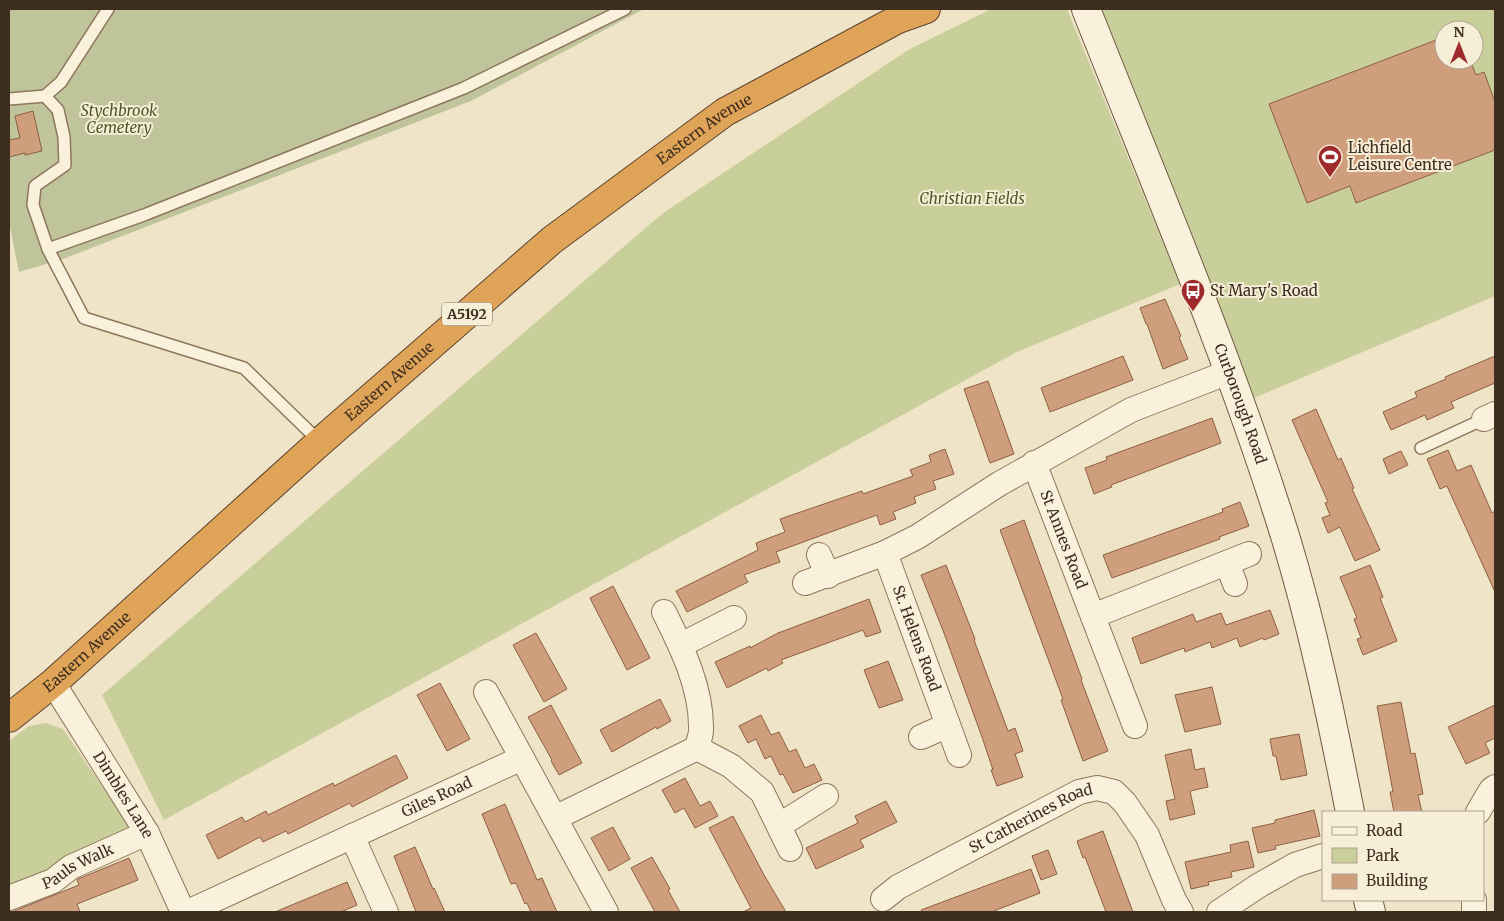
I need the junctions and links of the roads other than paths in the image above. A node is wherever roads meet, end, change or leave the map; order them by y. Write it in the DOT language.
graph roads {
  1 [pos="108,9"];
  2 [pos="625,9"];
  3 [pos="926,9"];
  4 [pos="1086,9"];
  5 [pos="45,96"];
  6 [pos="9,99"];
  7 [pos="48,249"];
  8 [pos="1230,372"];
  9 [pos="1490,416"];
  10 [pos="320,442"];
  11 [pos="1421,448"];
  12 [pos="1034,463"];
  13 [pos="884,553"];
  14 [pos="1249,554"];
  15 [pos="805,583"];
  16 [pos="664,612"];
  17 [pos="1092,616"];
  18 [pos="734,618"];
  19 [pos="681,645"];
  20 [pos="53,683"];
  21 [pos="486,692"];
  22 [pos="1136,716"];
  23 [pos="9,718"];
  24 [pos="948,725"];
  25 [pos="921,738"];
  26 [pos="697,748"];
  27 [pos="959,755"];
  28 [pos="522,758"];
  29 [pos="1495,787"];
  30 [pos="826,796"];
  31 [pos="1350,811"];
  32 [pos="1479,811"];
  33 [pos="555,818"];
  34 [pos="780,825"];
  35 [pos="148,833"];
  36 [pos="352,836"];
  37 [pos="790,849"];
  38 [pos="1322,856"];
  39 [pos="9,898"];
  40 [pos="883,899"];
  41 [pos="609,904"];
  42 [pos="183,912"];
  43 [pos="188,912"];
  44 [pos="386,912"];
  45 [pos="1181,912"];
  46 [pos="1219,912"];
  1 -- 5 [label="lane"];
  2 -- 7 [label="lane"];
  3 -- 10 [label="highway, Eastern Avenue / A5192"];
  4 -- 8 [label="street, Curborough Road"];
  5 -- 6 [label="lane"];
  5 -- 7 [label="lane"];
  7 -- 10 [label="lane"];
  8 -- 12 [label="street"];
  8 -- 31 [label="street, Curborough Road"];
  9 -- 11 [label="lane"];
  10 -- 20 [label="highway, Eastern Avenue / A5192"];
  12 -- 13 [label="street"];
  12 -- 17 [label="street, St Annes Road"];
  13 -- 15 [label="street"];
  13 -- 24 [label="street, St. Helens Road"];
  14 -- 17 [label="street"];
  16 -- 19 [label="street"];
  17 -- 22 [label="street, St Annes Road"];
  18 -- 19 [label="street"];
  19 -- 26 [label="street"];
  20 -- 23 [label="highway, Eastern Avenue / A5192"];
  20 -- 35 [label="street, Dimbles Lane"];
  21 -- 28 [label="street"];
  24 -- 25 [label="street"];
  24 -- 27 [label="street, St. Helens Road"];
  26 -- 33 [label="street"];
  26 -- 34 [label="street"];
  28 -- 33 [label="street"];
  28 -- 36 [label="street, Giles Road"];
  29 -- 32 [label="street"];
  30 -- 34 [label="street"];
  33 -- 41 [label="street"];
  34 -- 37 [label="street"];
  35 -- 39 [label="street, Pauls Walk"];
  35 -- 42 [label="street, Dimbles Lane"];
  36 -- 43 [label="street, Giles Road"];
  36 -- 44 [label="street"];
  38 -- 46 [label="street"];
  40 -- 45 [label="street, St Catherines Road"];
}
